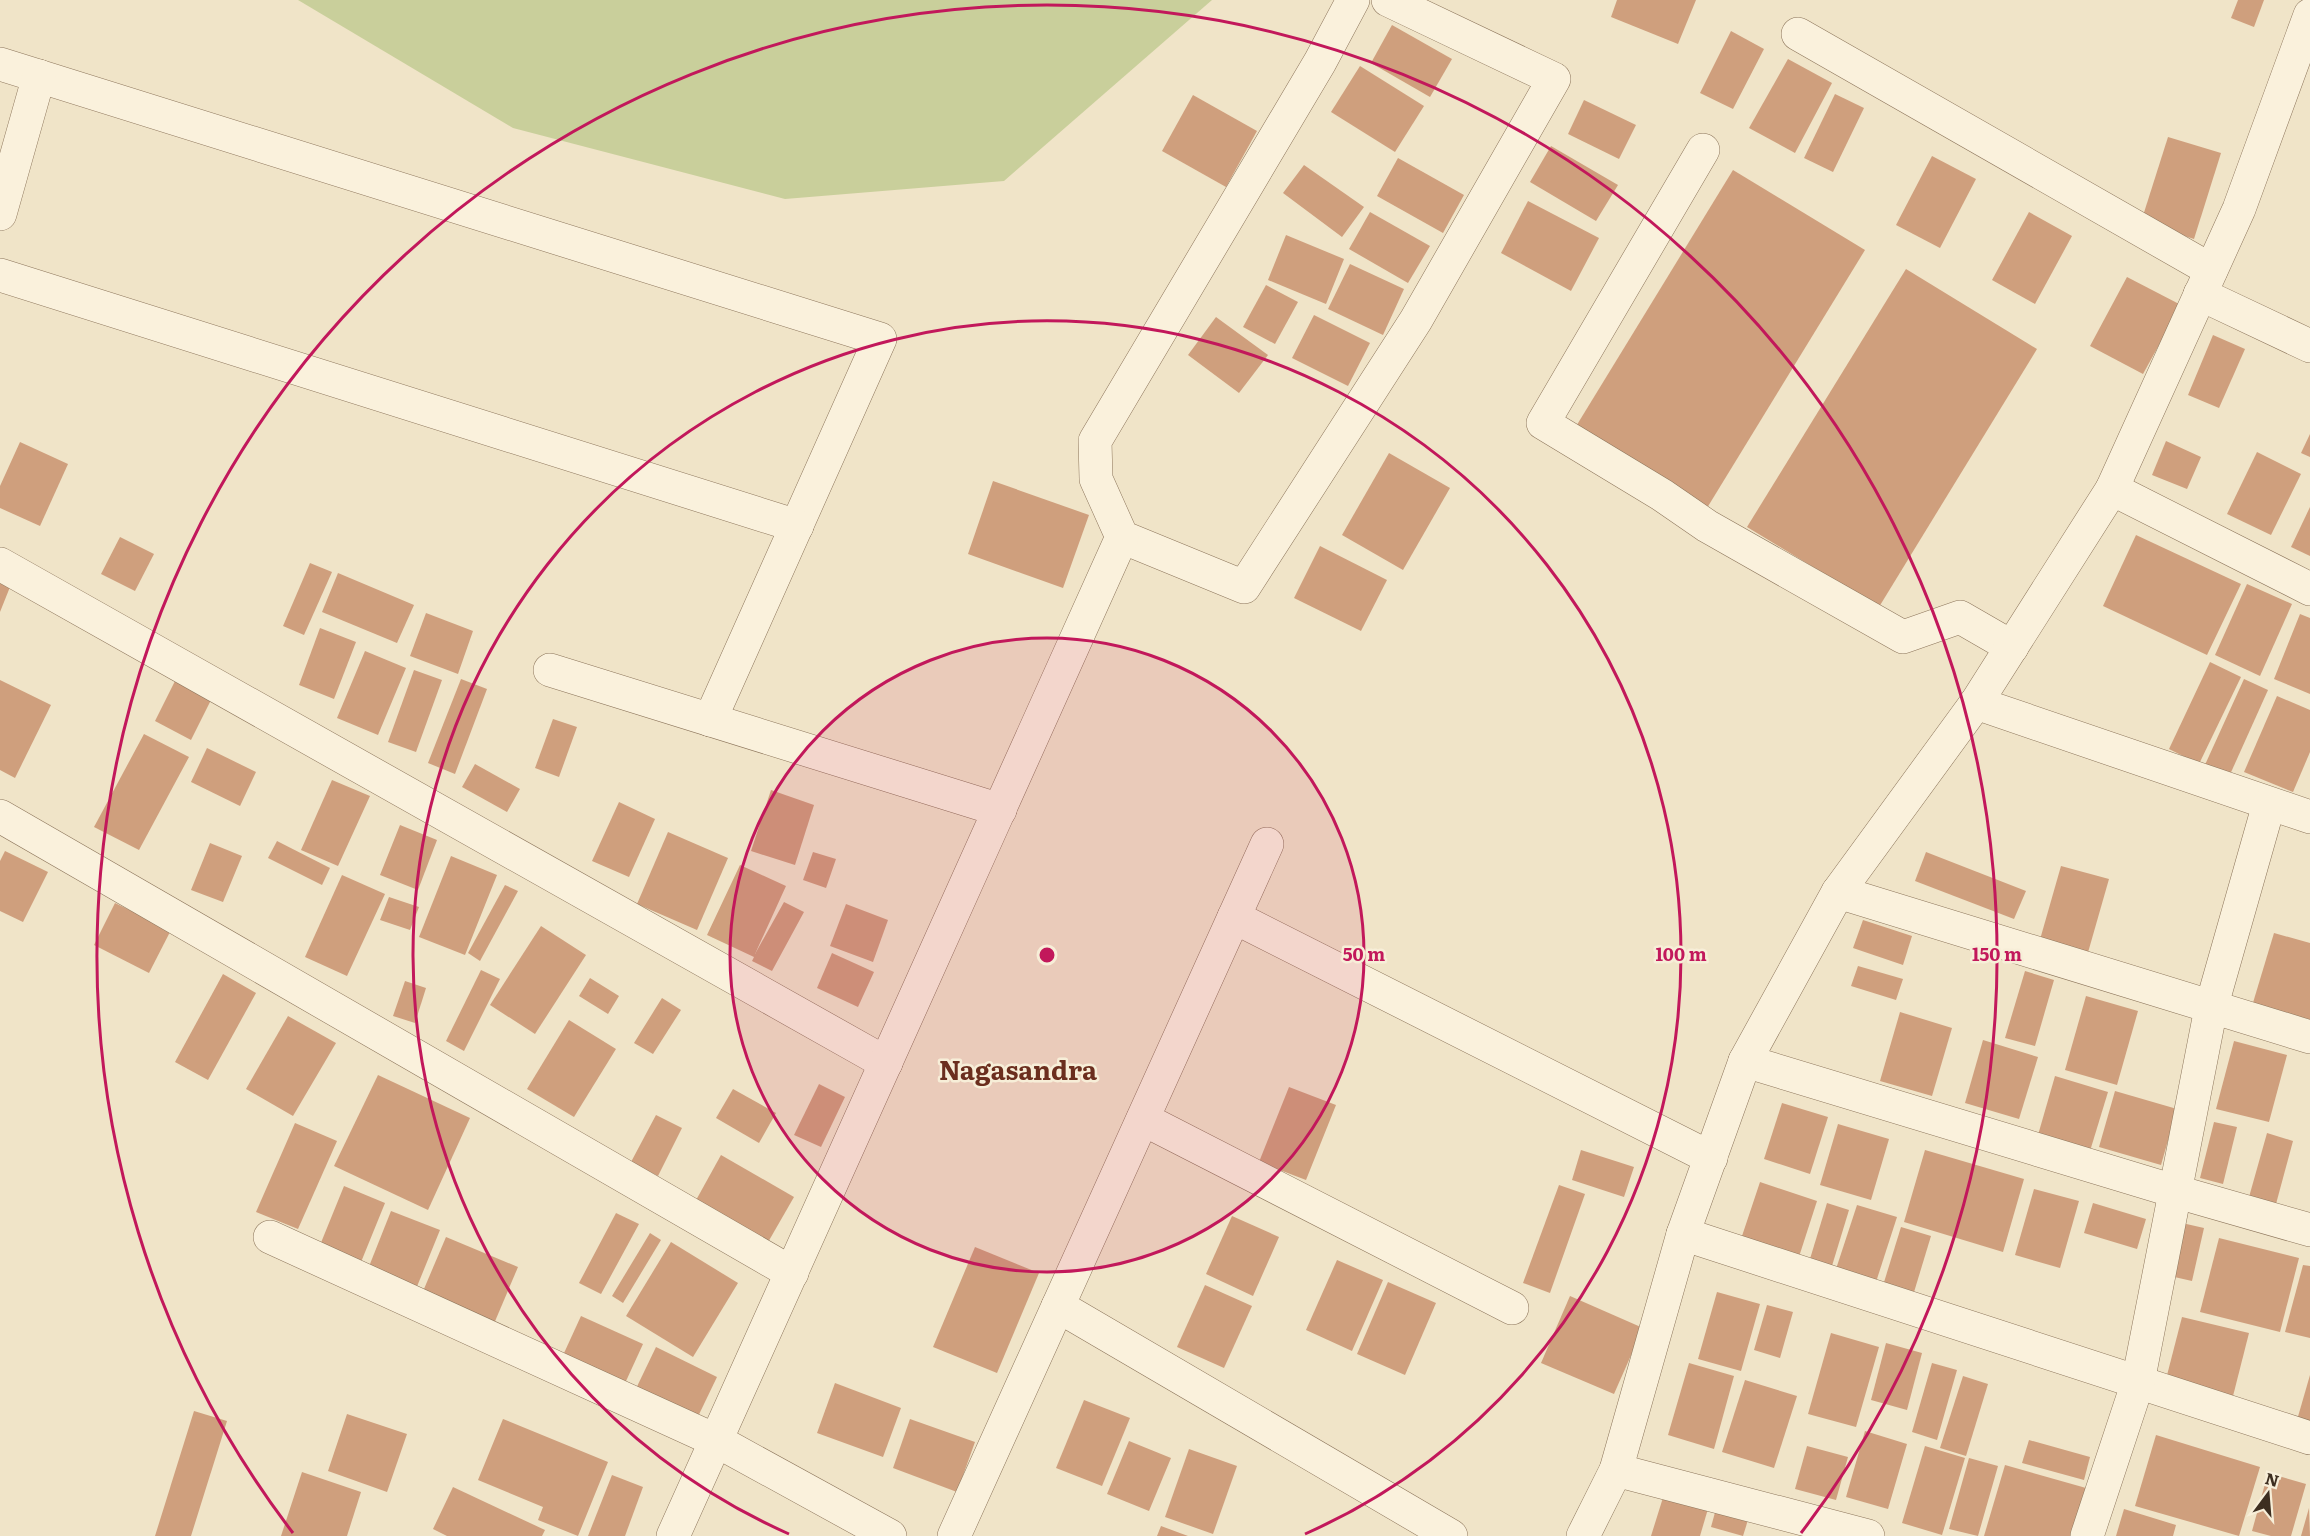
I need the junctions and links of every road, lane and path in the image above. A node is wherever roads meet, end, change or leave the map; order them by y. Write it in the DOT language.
graph roads {
  1 [pos="1353,0"];
  2 [pos="1388,0"];
  3 [pos="2310,15"];
  4 [pos="1798,34"];
  5 [pos="0,64"];
  6 [pos="39,76"];
  7 [pos="1703,150"];
  8 [pos="0,214"];
  9 [pos="0,275"];
  10 [pos="2206,282"];
  11 [pos="2310,346"];
  12 [pos="2112,489"];
  13 [pos="797,526"];
  14 [pos="1122,537"];
  15 [pos="0,564"];
  16 [pos="2310,589"];
  17 [pos="2012,647"];
  18 [pos="550,670"];
  19 [pos="1976,703"];
  20 [pos="710,720"];
  21 [pos="2269,804"];
  22 [pos="1000,810"];
  23 [pos="0,816"];
  24 [pos="2310,818"];
  25 [pos="1267,844"];
  26 [pos="1839,892"];
  27 [pos="1234,917"];
  28 [pos="2211,1008"];
  29 [pos="2310,1036"];
  30 [pos="1745,1061"];
  31 [pos="886,1063"];
  32 [pos="1143,1119"];
  33 [pos="1711,1158"];
  34 [pos="2174,1191"];
  35 [pos="2310,1230"];
  36 [pos="1683,1234"];
  37 [pos="270,1237"];
  38 [pos="792,1273"];
  39 [pos="1058,1306"];
  40 [pos="1512,1308"];
  41 [pos="2138,1382"];
  42 [pos="2310,1438"];
  43 [pos="717,1441"];
  44 [pos="1616,1470"];
  45 [pos="674,1536"];
  46 [pos="890,1536"];
  47 [pos="954,1536"];
  48 [pos="1451,1536"];
  49 [pos="1583,1536"];
  50 [pos="1868,1536"];
  51 [pos="2087,1536"];
  1 -- 14 [label="street"];
  2 -- 14 [label="street"];
  3 -- 10 [label="street"];
  4 -- 10 [label="street"];
  5 -- 6 [label="street"];
  6 -- 8 [label="street"];
  6 -- 13 [label="street"];
  7 -- 17 [label="street"];
  9 -- 13 [label="street"];
  10 -- 11 [label="street"];
  10 -- 12 [label="street"];
  12 -- 16 [label="street"];
  12 -- 17 [label="street"];
  13 -- 20 [label="street"];
  14 -- 22 [label="street"];
  15 -- 31 [label="street"];
  17 -- 19 [label="street"];
  18 -- 20 [label="street"];
  19 -- 21 [label="street"];
  19 -- 26 [label="street"];
  20 -- 22 [label="street"];
  21 -- 24 [label="street"];
  21 -- 28 [label="street"];
  22 -- 31 [label="street"];
  23 -- 38 [label="street"];
  25 -- 27 [label="street"];
  26 -- 28 [label="street"];
  26 -- 30 [label="street"];
  27 -- 32 [label="street"];
  27 -- 33 [label="street"];
  28 -- 29 [label="street"];
  28 -- 34 [label="street"];
  30 -- 33 [label="street"];
  30 -- 34 [label="street"];
  31 -- 38 [label="street"];
  32 -- 39 [label="street"];
  32 -- 40 [label="street"];
  33 -- 36 [label="street"];
  34 -- 35 [label="street"];
  34 -- 41 [label="street"];
  36 -- 41 [label="street"];
  36 -- 44 [label="street"];
  37 -- 43 [label="street"];
  38 -- 43 [label="street"];
  39 -- 47 [label="street"];
  39 -- 48 [label="street"];
  41 -- 42 [label="street"];
  41 -- 51 [label="street"];
  43 -- 45 [label="street"];
  43 -- 46 [label="street"];
  44 -- 49 [label="street"];
  44 -- 50 [label="street"];
}
